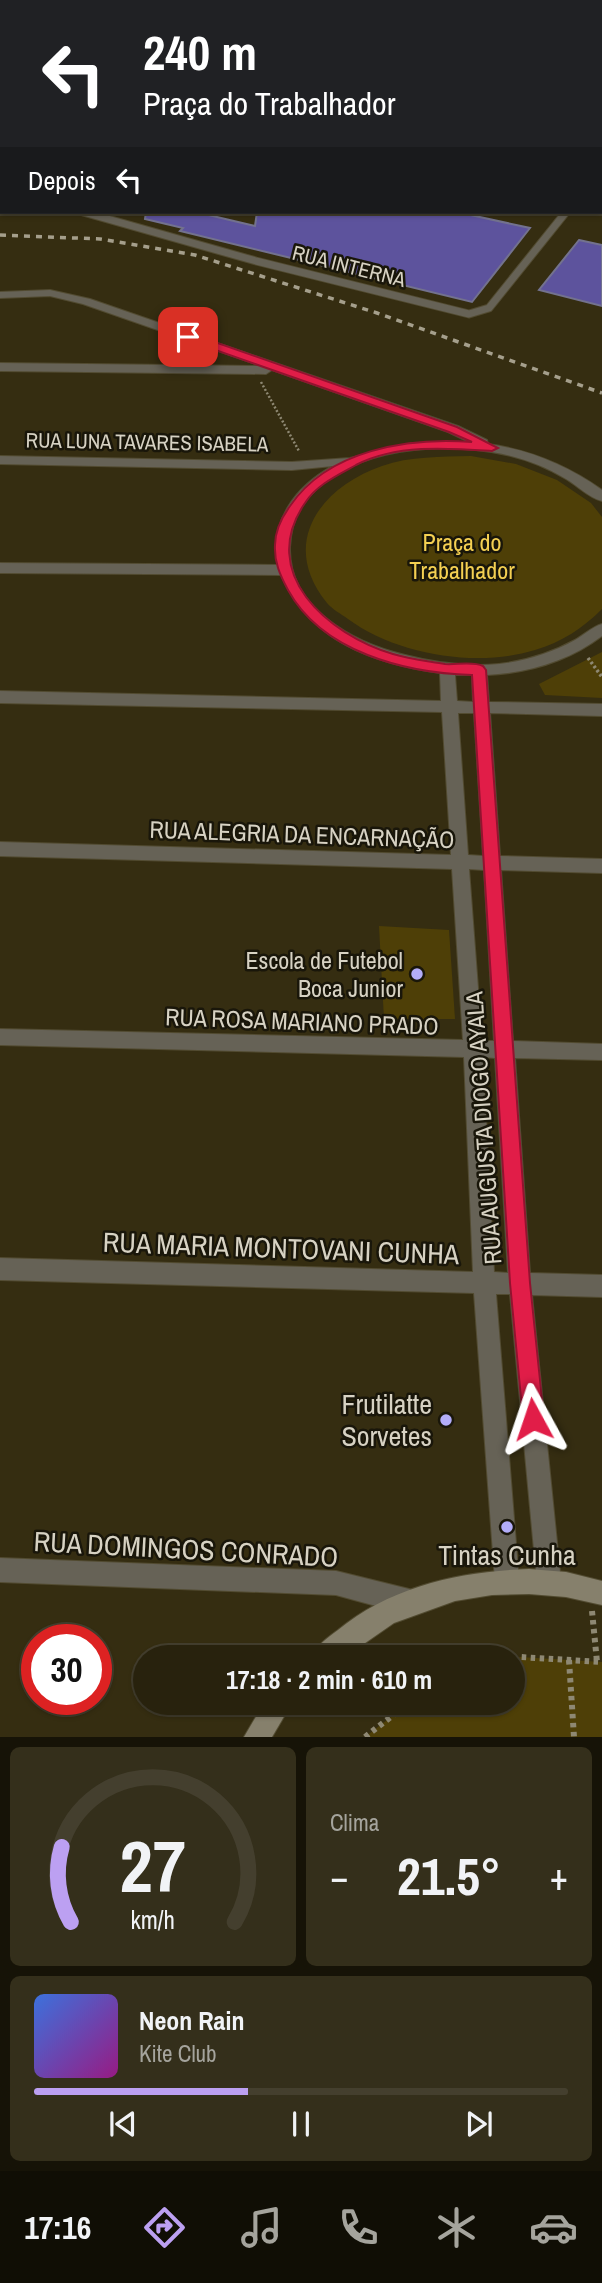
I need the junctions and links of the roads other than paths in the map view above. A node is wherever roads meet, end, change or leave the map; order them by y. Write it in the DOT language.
graph roads {
  1 [pos="90,214"];
  2 [pos="564,214"];
  3 [pos="0,295"];
  4 [pos="0,367"];
  5 [pos="278,370"];
  6 [pos="453,429"];
  7 [pos="448,444"];
  8 [pos="492,448"];
  9 [pos="0,460"];
  10 [pos="358,460"];
  11 [pos="299,465"];
  12 [pos="570,475"];
  13 [pos="602,486"];
  14 [pos="303,495"];
  15 [pos="602,497"];
  16 [pos="0,568"];
  17 [pos="284,570"];
  18 [pos="602,629"];
  19 [pos="447,669"];
  20 [pos="479,670"];
  21 [pos="0,697"];
  22 [pos="450,709"];
  23 [pos="481,709"];
  24 [pos="602,710"];
  25 [pos="0,849"];
  26 [pos="460,863"];
  27 [pos="491,863"];
  28 [pos="602,866"];
  29 [pos="0,1037"];
  30 [pos="505,1050"];
  31 [pos="473,1051"];
  32 [pos="602,1052"];
  33 [pos="0,1269"];
  34 [pos="520,1283"];
  35 [pos="484,1284"];
  36 [pos="602,1286"];
  37 [pos="0,1570"];
  38 [pos="507,1581"];
  39 [pos="549,1582"];
  40 [pos="596,1591"];
  41 [pos="409,1602"];
  42 [pos="338,1645"];
  43 [pos="271,1715"];
  44 [pos="257,1737"];
  1 -- 2 [label="lane, RUA INTERNA"];
  3 -- 5 [label="street"];
  4 -- 5 [label="street"];
  5 -- 6 [label="street"];
  6 -- 7 [label="street"];
  6 -- 8 [label="street"];
  7 -- 8 [label="street"];
  7 -- 10 [label="street"];
  8 -- 12 [label="street"];
  9 -- 11 [label="street, RUA LUNA TAVARES ISABELA"];
  10 -- 11 [label="street, RUA LUNA TAVARES ISABELA"];
  10 -- 14 [label="street"];
  11 -- 14 [label="street, RUA LUNA TAVARES ISABELA"];
  12 -- 13 [label="street"];
  12 -- 15 [label="street"];
  14 -- 17 [label="street"];
  16 -- 17 [label="street"];
  17 -- 19 [label="street"];
  18 -- 20 [label="street"];
  19 -- 20 [label="street"];
  19 -- 22 [label="street, RUA AUGUSTA DIOGO AYALA"];
  20 -- 23 [label="street, RUA AUGUSTA DIOGO AYALA"];
  21 -- 22 [label="street"];
  22 -- 23 [label="street"];
  22 -- 26 [label="street, RUA AUGUSTA DIOGO AYALA"];
  23 -- 24 [label="street"];
  23 -- 27 [label="street, RUA AUGUSTA DIOGO AYALA"];
  25 -- 26 [label="street, RUA ALEGRIA DA ENCARNAÇÃO"];
  26 -- 27 [label="street, RUA ALEGRIA DA ENCARNAÇÃO"];
  26 -- 31 [label="street, RUA AUGUSTA DIOGO AYALA"];
  27 -- 28 [label="street, RUA ALEGRIA DA ENCARNAÇÃO"];
  27 -- 30 [label="street, RUA AUGUSTA DIOGO AYALA"];
  29 -- 31 [label="street, RUA ROSA MARIANO PRADO"];
  30 -- 31 [label="street, RUA ROSA MARIANO PRADO"];
  30 -- 32 [label="street, RUA ROSA MARIANO PRADO"];
  30 -- 34 [label="street, RUA AUGUSTA DIOGO AYALA"];
  31 -- 35 [label="street, RUA AUGUSTA DIOGO AYALA"];
  33 -- 35 [label="street, RUA MARIA MONTOVANI CUNHA"];
  34 -- 35 [label="street, RUA MARIA MONTOVANI CUNHA"];
  34 -- 36 [label="street, RUA MARIA MONTOVANI CUNHA"];
  34 -- 39 [label="street, RUA AUGUSTA DIOGO AYALA"];
  35 -- 38 [label="street, RUA AUGUSTA DIOGO AYALA"];
  37 -- 41 [label="street, RUA DOMINGOS CONRADO"];
  38 -- 39 [label="street"];
  38 -- 41 [label="street"];
  39 -- 40 [label="street"];
  41 -- 42 [label="street"];
  43 -- 44 [label="street"];
}
